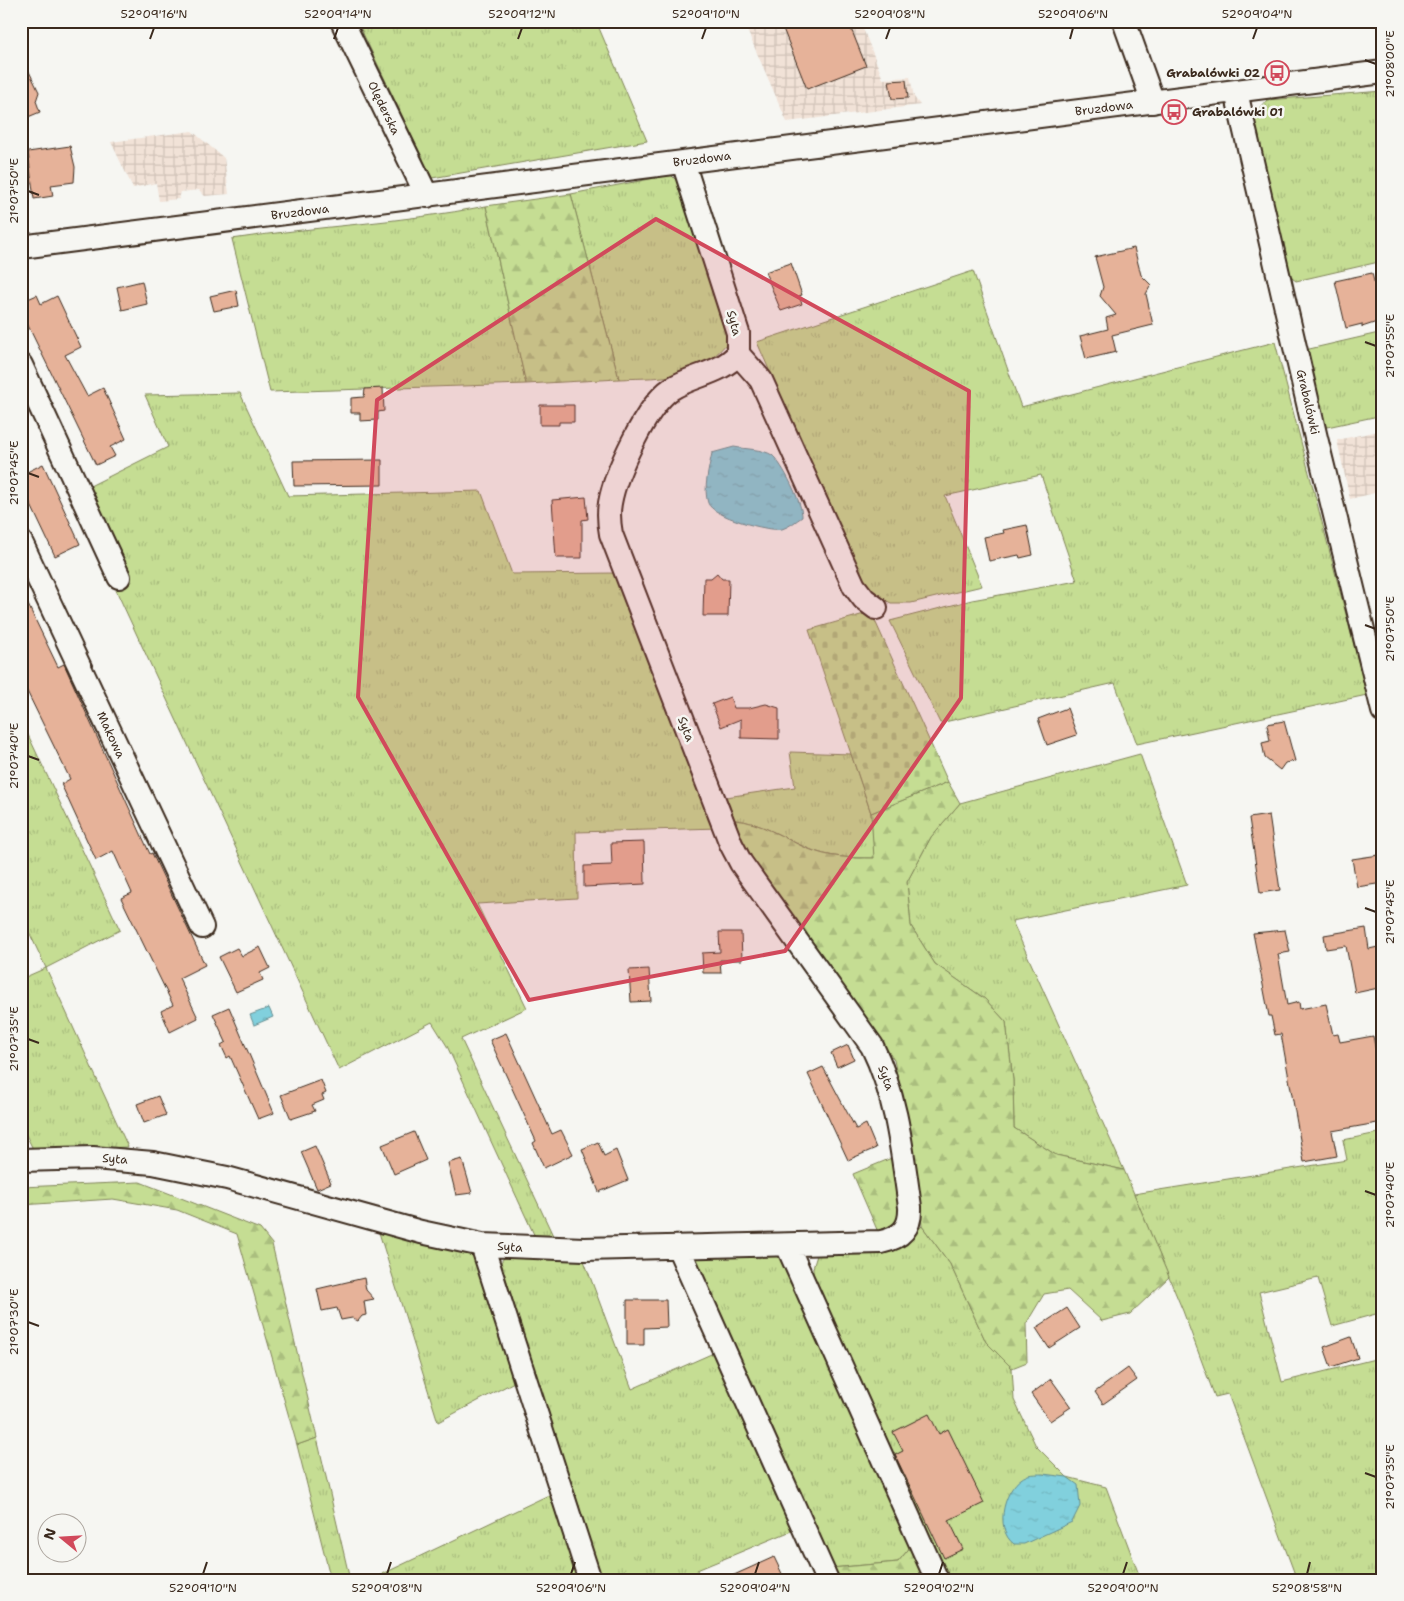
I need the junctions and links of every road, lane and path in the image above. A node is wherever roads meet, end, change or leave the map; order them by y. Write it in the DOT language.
graph roads {
  1 [pos="342,21"];
  2 [pos="1124,21"];
  3 [pos="1383,72"];
  4 [pos="1236,92"];
  5 [pos="1153,102"];
  6 [pos="683,162"];
  7 [pos="427,196"];
  8 [pos="22,246"];
  9 [pos="738,354"];
  10 [pos="21,365"];
  11 [pos="21,542"];
  12 [pos="119,577"];
  13 [pos="876,608"];
  14 [pos="1383,711"];
  15 [pos="202,927"];
  16 [pos="21,1160"];
  17 [pos="482,1245"];
  18 [pos="787,1245"];
  19 [pos="678,1247"];
  20 [pos="590,1580"];
  21 [pos="826,1580"];
  22 [pos="937,1580"];
  1 -- 7 [label="street, Olęderska"];
  2 -- 5 [label="street"];
  3 -- 4 [label="street, Bruzdowa"];
  4 -- 5 [label="street, Bruzdowa"];
  4 -- 14 [label="street, Grabalówki"];
  5 -- 6 [label="street, Bruzdowa"];
  6 -- 7 [label="street, Bruzdowa"];
  6 -- 9 [label="street, Syta"];
  7 -- 8 [label="street, Bruzdowa"];
  9 -- 13 [label="street"];
  9 -- 18 [label="street, Syta"];
  10 -- 12 [label="street"];
  11 -- 15 [label="street, Makowa"];
  16 -- 17 [label="street, Syta"];
  17 -- 19 [label="street, Syta"];
  17 -- 20 [label="street"];
  18 -- 19 [label="street, Syta"];
  18 -- 22 [label="street"];
  19 -- 21 [label="street"];
}
